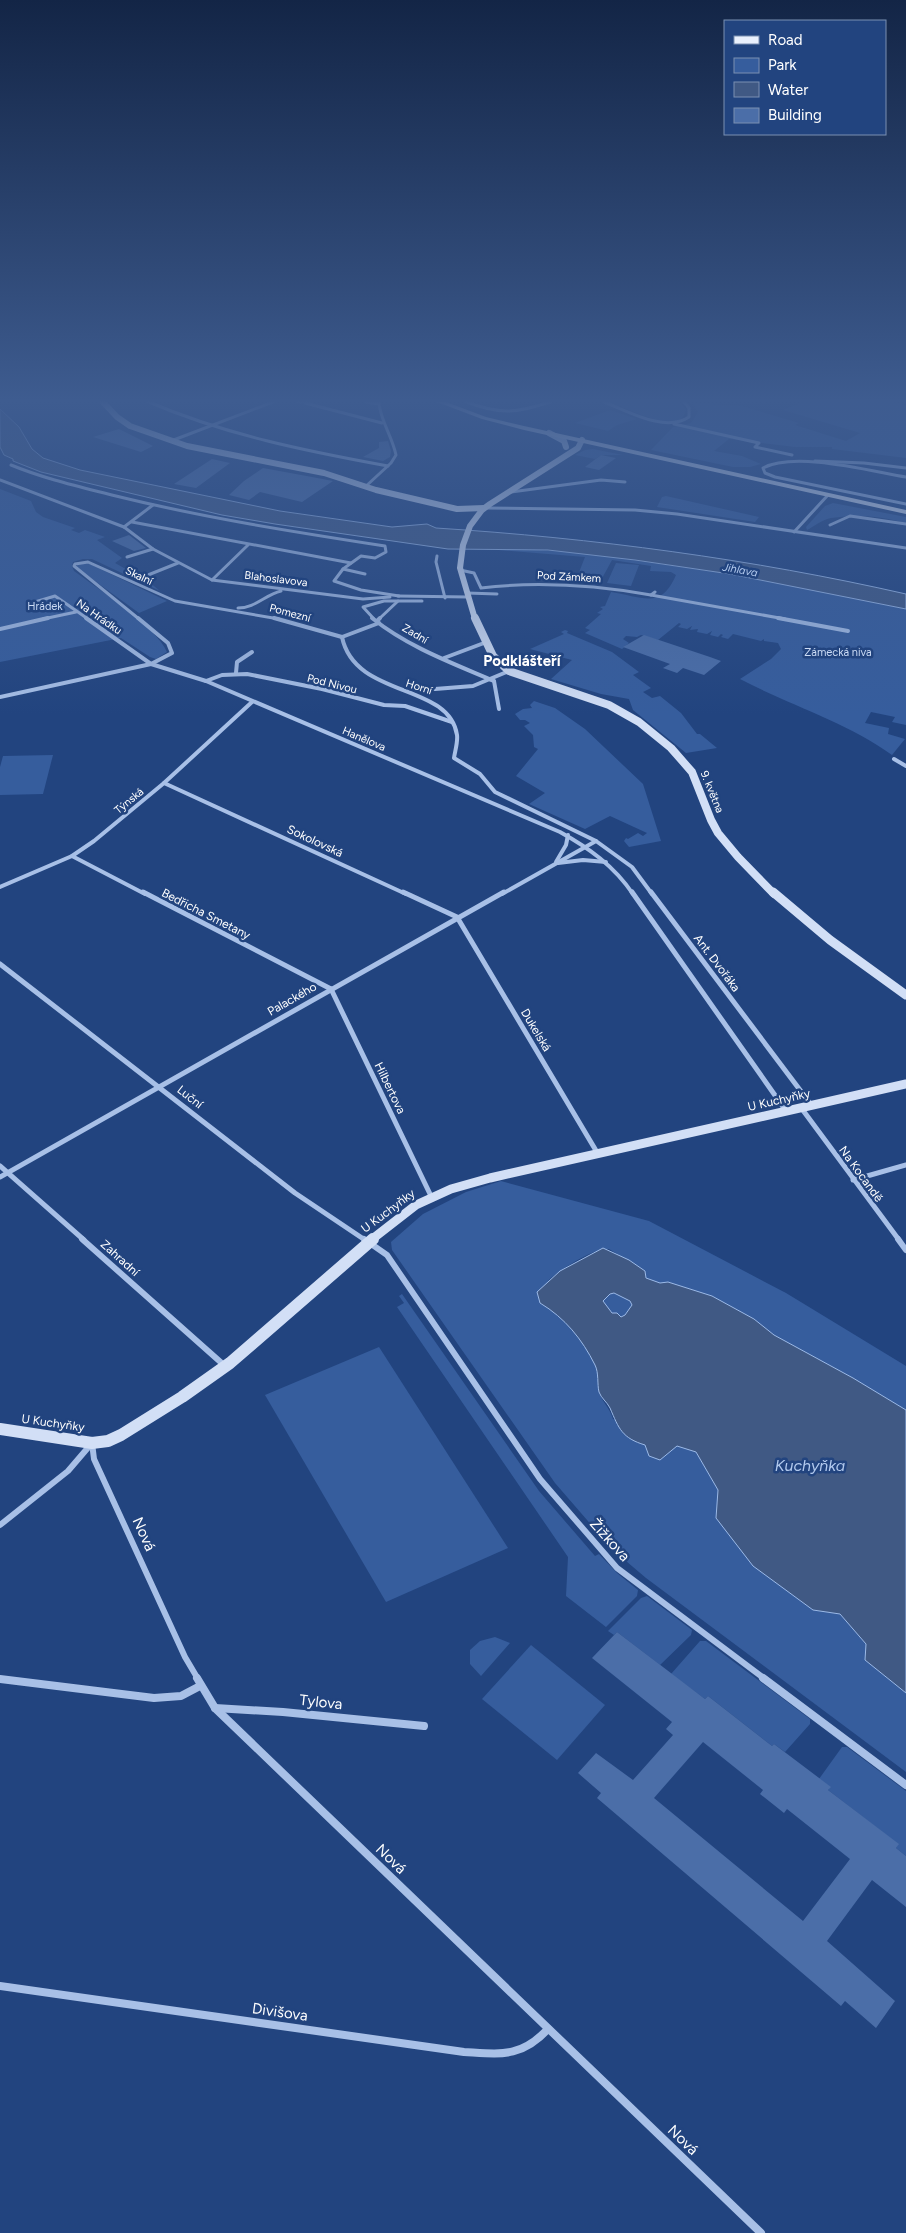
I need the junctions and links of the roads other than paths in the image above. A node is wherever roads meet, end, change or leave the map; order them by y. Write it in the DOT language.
graph roads {
  1 [pos="69,506"];
  2 [pos="152,506"];
  3 [pos="158,506"];
  4 [pos="445,506"];
  5 [pos="503,506"];
  6 [pos="508,506"];
  7 [pos="818,506"];
  8 [pos="878,506"];
  9 [pos="484,508"];
  10 [pos="457,509"];
  11 [pos="906,512"];
  12 [pos="475,519"];
  13 [pos="132,522"];
  14 [pos="906,524"];
  15 [pos="830,525"];
  16 [pos="124,527"];
  17 [pos="794,532"];
  18 [pos="248,545"];
  19 [pos="906,548"];
  20 [pos="153,549"];
  21 [pos="438,556"];
  22 [pos="127,557"];
  23 [pos="178,563"];
  24 [pos="351,563"];
  25 [pos="343,569"];
  26 [pos="460,570"];
  27 [pos="365,574"];
  28 [pos="143,577"];
  29 [pos="212,580"];
  30 [pos="481,588"];
  31 [pos="289,591"];
  32 [pos="655,592"];
  33 [pos="470,594"];
  34 [pos="651,595"];
  35 [pos="398,598"];
  36 [pos="443,598"];
  37 [pos="35,602"];
  38 [pos="193,605"];
  39 [pos="76,612"];
  40 [pos="378,622"];
  41 [pos="0,629"];
  42 [pos="848,631"];
  43 [pos="342,637"];
  44 [pos="484,643"];
  45 [pos="252,652"];
  46 [pos="444,658"];
  47 [pos="151,664"];
  48 [pos="509,671"];
  49 [pos="236,673"];
  50 [pos="206,681"];
  51 [pos="494,681"];
  52 [pos="435,689"];
  53 [pos="0,698"];
  54 [pos="252,702"];
  55 [pos="499,709"];
  56 [pos="453,722"];
  57 [pos="894,759"];
  58 [pos="906,766"];
  59 [pos="164,783"];
  60 [pos="568,836"];
  61 [pos="596,841"];
  62 [pos="586,846"];
  63 [pos="72,856"];
  64 [pos="607,862"];
  65 [pos="554,864"];
  66 [pos="0,887"];
  67 [pos="457,917"];
  68 [pos="0,964"];
  69 [pos="331,989"];
  70 [pos="906,995"];
  71 [pos="906,1084"];
  72 [pos="160,1086"];
  73 [pos="807,1108"];
  74 [pos="787,1112"];
  75 [pos="598,1154"];
  76 [pos="906,1165"];
  77 [pos="0,1166"];
  78 [pos="8,1172"];
  79 [pos="0,1177"];
  80 [pos="853,1180"];
  81 [pos="431,1196"];
  82 [pos="368,1243"];
  83 [pos="906,1250"];
  84 [pos="226,1366"];
  85 [pos="0,1429"];
  86 [pos="92,1442"];
  87 [pos="0,1525"];
  88 [pos="0,1679"];
  89 [pos="200,1686"];
  90 [pos="215,1708"];
  91 [pos="424,1726"];
  92 [pos="906,1785"];
  93 [pos="0,1986"];
  94 [pos="548,2029"];
  95 [pos="760,2233"];
  1 -- 16 [label="street, Blahoslavova"];
  2 -- 13 [label="street"];
  3 -- 24 [label="street"];
  4 -- 10 [label="main road"];
  5 -- 9 [label="street"];
  6 -- 17 [label="street"];
  7 -- 17 [label="street"];
  8 -- 11 [label="main road"];
  9 -- 10 [label="main road"];
  9 -- 12 [label="main road"];
  10 -- 12 [label="main road"];
  12 -- 26 [label="main road, 9. května"];
  13 -- 16 [label="street"];
  13 -- 18 [label="street"];
  14 -- 15 [label="street"];
  16 -- 20 [label="street, Blahoslavova"];
  17 -- 19 [label="street"];
  18 -- 24 [label="street"];
  18 -- 29 [label="street"];
  20 -- 22 [label="street"];
  20 -- 23 [label="street, Blahoslavova"];
  21 -- 36 [label="street"];
  23 -- 28 [label="street"];
  23 -- 29 [label="street, Blahoslavova"];
  24 -- 25 [label="street"];
  25 -- 27 [label="street"];
  25 -- 35 [label="street"];
  26 -- 30 [label="street"];
  26 -- 33 [label="main road, 9. května"];
  29 -- 31 [label="street, Blahoslavova"];
  30 -- 33 [label="street"];
  30 -- 33 [label="street, Blahoslavova"];
  30 -- 34 [label="street, Pod Zámkem"];
  31 -- 35 [label="street, Blahoslavova"];
  31 -- 38 [label="street, Skalní"];
  32 -- 34 [label="street"];
  33 -- 36 [label="street, Blahoslavova"];
  33 -- 44 [label="main road, 9. května"];
  34 -- 42 [label="street, Pod Zámkem"];
  35 -- 36 [label="street, Blahoslavova"];
  35 -- 40 [label="street"];
  35 -- 40 [label="street"];
  37 -- 39 [label="street, Na Hrádku"];
  38 -- 43 [label="street, Pomezní"];
  38 -- 47 [label="street, Skalní"];
  39 -- 41 [label="street"];
  39 -- 47 [label="street, Na Hrádku"];
  40 -- 43 [label="street"];
  40 -- 46 [label="street, Zadní"];
  43 -- 56 [label="street, Horní"];
  44 -- 46 [label="street"];
  44 -- 48 [label="main road, 9. května"];
  45 -- 49 [label="street"];
  46 -- 51 [label="street, Zadní"];
  47 -- 50 [label="street, Hanělova"];
  47 -- 53 [label="street"];
  48 -- 51 [label="street, Horní"];
  48 -- 70 [label="main road, 9. května"];
  49 -- 50 [label="street, Pod Nivou"];
  49 -- 56 [label="street, Pod Nivou"];
  50 -- 54 [label="street, Hanělova"];
  51 -- 52 [label="street, Horní"];
  51 -- 55 [label="street"];
  54 -- 59 [label="street, Týnská"];
  54 -- 60 [label="street, Hanělova"];
  56 -- 61 [label="street"];
  57 -- 58 [label="street"];
  59 -- 63 [label="street, Týnská"];
  59 -- 67 [label="street, Sokolovská"];
  60 -- 62 [label="street, Hanělova"];
  60 -- 65 [label="street"];
  61 -- 62 [label="street, Palackého"];
  61 -- 73 [label="street, Ant. Dvořáka"];
  62 -- 64 [label="street, Hanělova"];
  62 -- 65 [label="street, Palackého"];
  63 -- 66 [label="street, Týnská"];
  63 -- 69 [label="street, Bedřicha Smetany"];
  64 -- 65 [label="street"];
  64 -- 74 [label="street"];
  65 -- 67 [label="street, Palackého"];
  67 -- 69 [label="street, Palackého"];
  67 -- 75 [label="street, Dukelská"];
  68 -- 72 [label="street, Luční"];
  69 -- 72 [label="street, Palackého"];
  69 -- 81 [label="street, Hilbertova"];
  71 -- 73 [label="main road, U Kuchyňky"];
  72 -- 78 [label="street, Palackého"];
  72 -- 82 [label="street, Luční"];
  73 -- 74 [label="main road, U Kuchyňky"];
  73 -- 80 [label="street, Na Kocandě"];
  74 -- 75 [label="main road, U Kuchyňky"];
  75 -- 81 [label="main road, U Kuchyňky"];
  76 -- 80 [label="street"];
  77 -- 78 [label="street, Zahradní"];
  78 -- 79 [label="street, Palackého"];
  78 -- 84 [label="street, Zahradní"];
  80 -- 83 [label="street, Na Kocandě"];
  81 -- 82 [label="main road, U Kuchyňky"];
  82 -- 84 [label="main road, U Kuchyňky"];
  82 -- 92 [label="street, Žižkova"];
  84 -- 86 [label="main road, U Kuchyňky"];
  85 -- 86 [label="main road, U Kuchyňky"];
  86 -- 87 [label="street"];
  86 -- 89 [label="street, Nová"];
  88 -- 89 [label="street"];
  89 -- 90 [label="street, Nová"];
  90 -- 91 [label="street, Tylova"];
  90 -- 94 [label="street, Nová"];
  93 -- 94 [label="street, Divišova"];
  94 -- 95 [label="street, Nová"];
}
